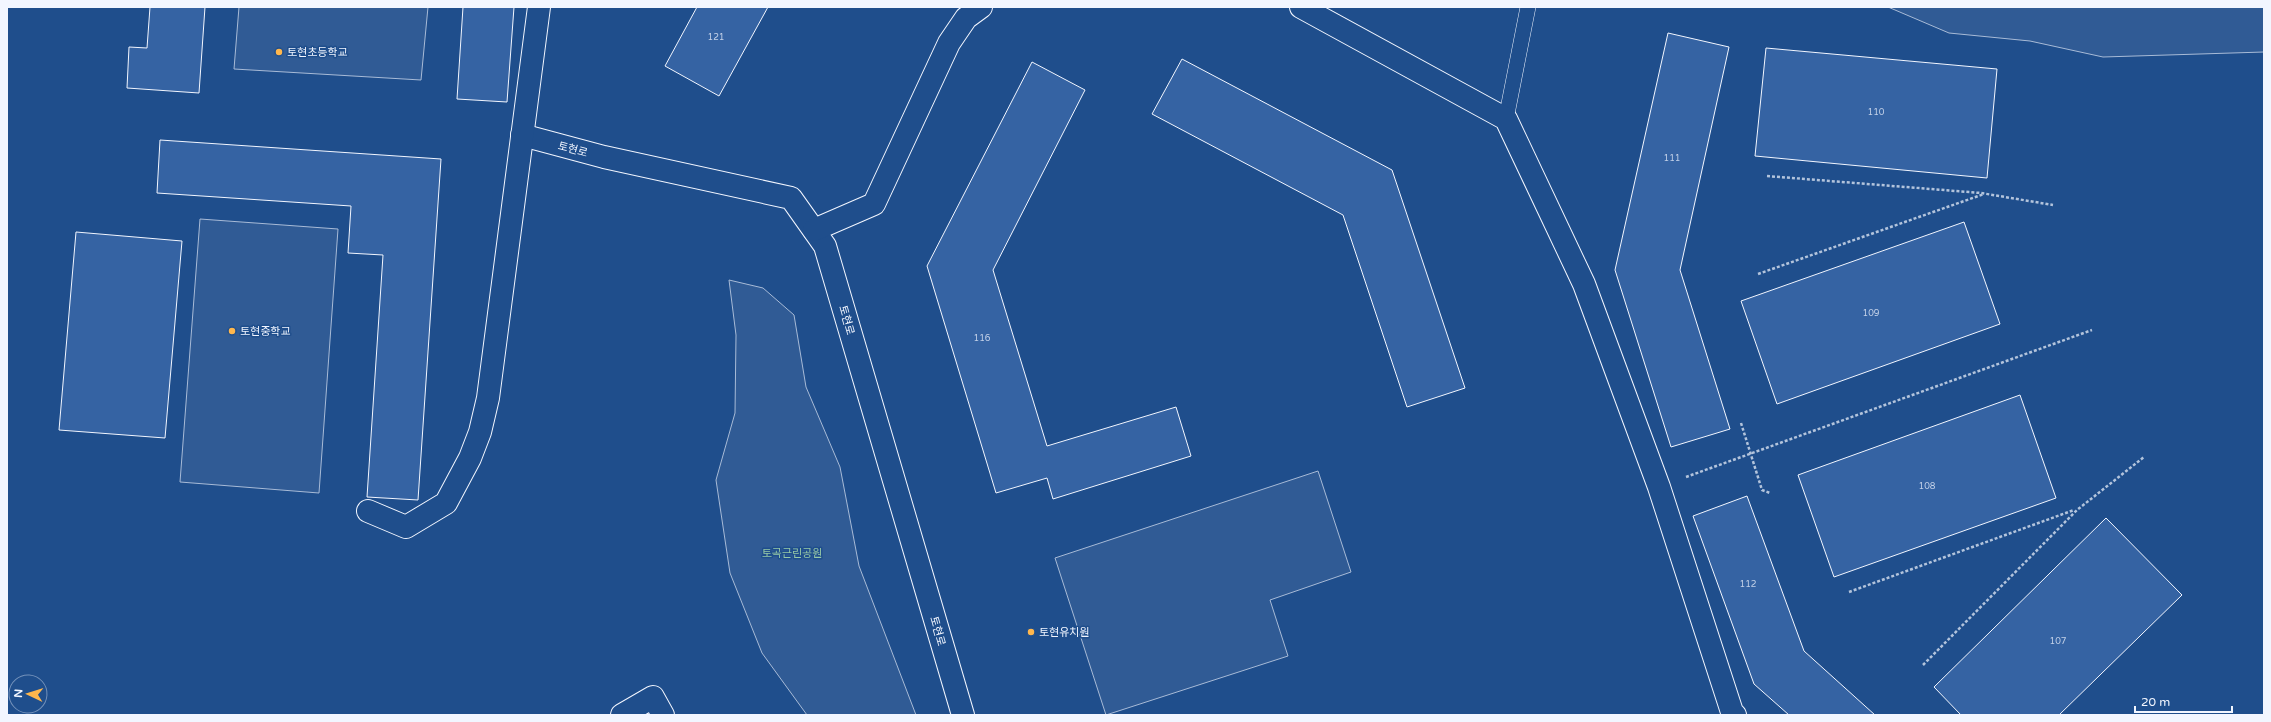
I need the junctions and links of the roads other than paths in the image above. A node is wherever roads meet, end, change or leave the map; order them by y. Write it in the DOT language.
graph roads {
  1 [pos="539,7"];
  2 [pos="981,7"];
  3 [pos="1301,7"];
  4 [pos="1528,7"];
  5 [pos="1506,119"];
  6 [pos="522,135"];
  7 [pos="814,230"];
  8 [pos="368,511"];
  9 [pos="622,715"];
  10 [pos="663,715"];
  11 [pos="963,715"];
  12 [pos="1735,715"];
  1 -- 6 [label="street"];
  2 -- 7 [label="street"];
  3 -- 5 [label="street"];
  4 -- 5 [label="lane"];
  5 -- 12 [label="street"];
  6 -- 7 [label="street, 토현로"];
  6 -- 8 [label="street"];
  7 -- 11 [label="street, 토현로"];
  9 -- 10 [label="street"];
}
